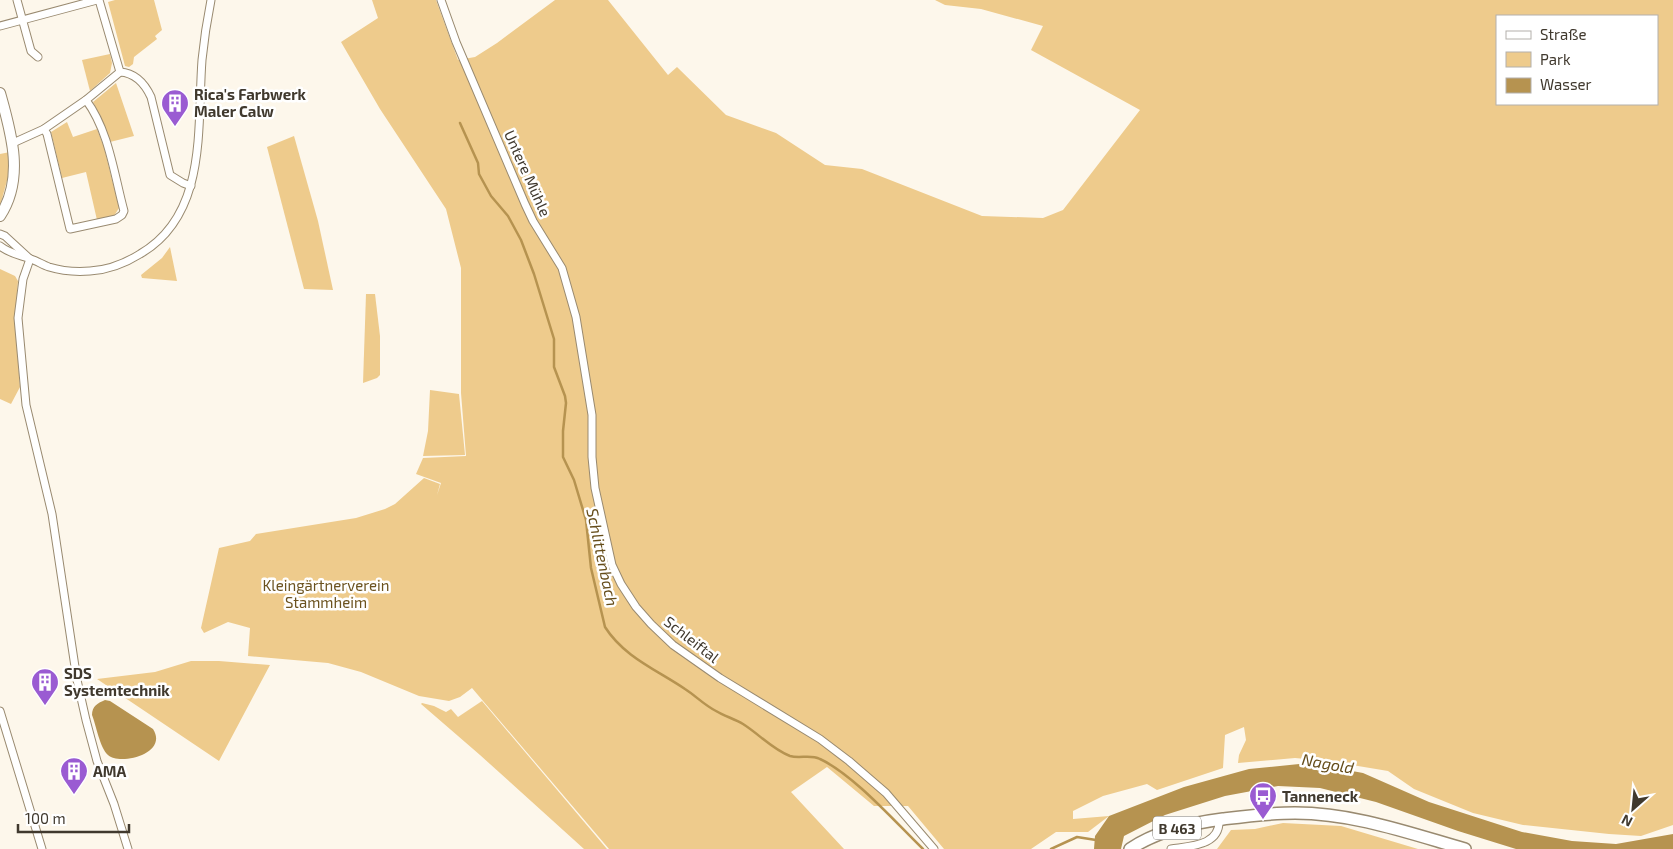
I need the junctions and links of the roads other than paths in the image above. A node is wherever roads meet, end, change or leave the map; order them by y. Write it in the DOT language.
graph roads {
  1 [pos="16,0"];
  2 [pos="98,0"];
  3 [pos="211,0"];
  4 [pos="441,0"];
  5 [pos="22,20"];
  6 [pos="0,26"];
  7 [pos="38,57"];
  8 [pos="120,72"];
  9 [pos="0,93"];
  10 [pos="86,100"];
  11 [pos="44,129"];
  12 [pos="14,143"];
  13 [pos="191,186"];
  14 [pos="0,216"];
  15 [pos="0,234"];
  16 [pos="1,247"];
  17 [pos="30,259"];
  18 [pos="583,358"];
  19 [pos="0,711"];
  20 [pos="1219,819"];
  21 [pos="1133,847"];
  22 [pos="42,849"];
  23 [pos="128,849"];
  24 [pos="934,849"];
  25 [pos="1171,849"];
  26 [pos="1464,849"];
  1 -- 5 [label="street"];
  2 -- 5 [label="street"];
  2 -- 8 [label="street"];
  3 -- 13 [label="street"];
  4 -- 18 [label="street, Untere Mühle"];
  5 -- 6 [label="street"];
  5 -- 7 [label="street"];
  8 -- 10 [label="street"];
  8 -- 13 [label="street"];
  9 -- 12 [label="street"];
  10 -- 11 [label="street"];
  10 -- 11 [label="street"];
  11 -- 12 [label="street"];
  12 -- 14 [label="street"];
  13 -- 17 [label="street"];
  15 -- 17 [label="street"];
  16 -- 17 [label="street"];
  17 -- 23 [label="street"];
  18 -- 24 [label="street, Schleiftal"];
  19 -- 22 [label="street"];
  20 -- 21 [label="main road, B 463"];
  20 -- 25 [label="street"];
  20 -- 26 [label="main road, B 463"];
}
